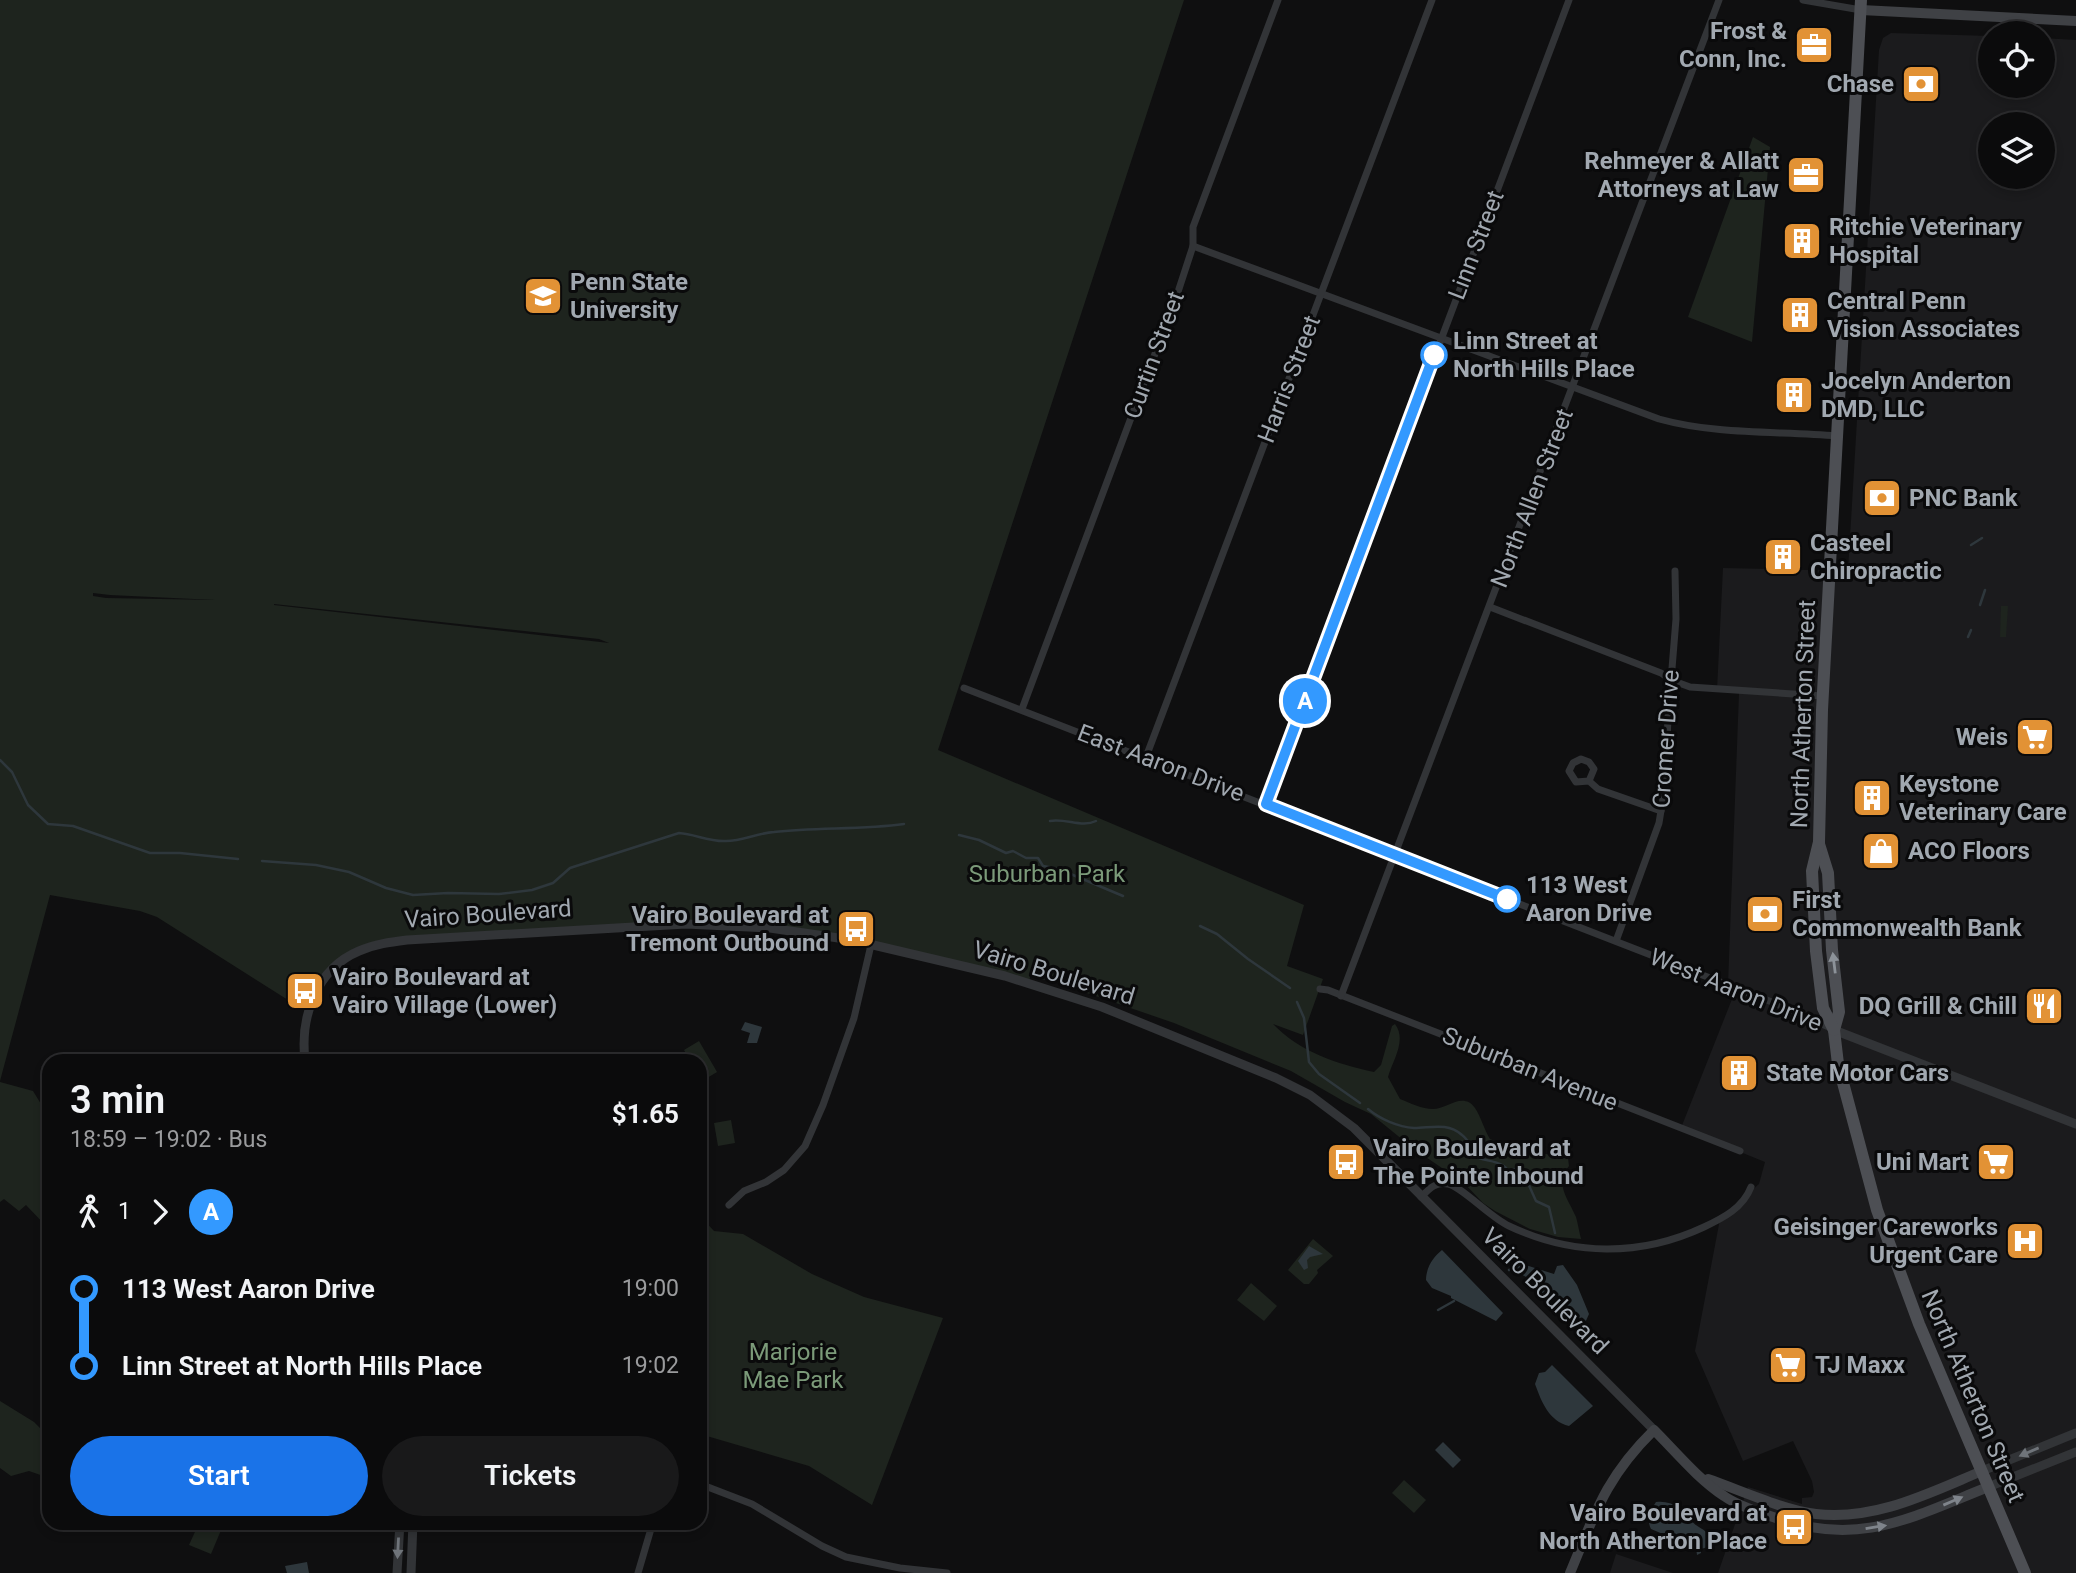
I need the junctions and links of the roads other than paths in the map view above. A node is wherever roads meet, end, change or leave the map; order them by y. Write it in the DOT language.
graph roads {
  1 [pos="1278,0"];
  2 [pos="1432,0"];
  3 [pos="1569,0"];
  4 [pos="1719,0"];
  5 [pos="1803,0"];
  6 [pos="1861,5"];
  7 [pos="2076,22"];
  8 [pos="1193,246"];
  9 [pos="1321,293"];
  10 [pos="1441,337"];
  11 [pos="1573,387"];
  12 [pos="1838,436"];
  13 [pos="1675,571"];
  14 [pos="1490,607"];
  15 [pos="1671,680"];
  16 [pos="964,688"];
  17 [pos="1823,696"];
  18 [pos="1022,709"];
  19 [pos="1146,757"];
  20 [pos="1588,781"];
  21 [pos="1266,804"];
  22 [pos="1661,811"];
  23 [pos="1396,855"];
  24 [pos="1616,941"];
  25 [pos="871,944"];
  26 [pos="1320,989"];
  27 [pos="1342,996"];
  28 [pos="1835,1030"];
  29 [pos="305,1054"];
  30 [pos="2076,1124"];
  31 [pos="1740,1151"];
  32 [pos="1751,1186"];
  33 [pos="1421,1197"];
  34 [pos="729,1205"];
  35 [pos="1654,1430"];
  36 [pos="2076,1433"];
  37 [pos="2076,1452"];
  38 [pos="1982,1471"];
  39 [pos="1702,1477"];
  40 [pos="707,1487"];
  41 [pos="1989,1487"];
  42 [pos="400,1530"];
  43 [pos="413,1530"];
  44 [pos="651,1530"];
  45 [pos="397,1573"];
  46 [pos="411,1573"];
  47 [pos="638,1573"];
  48 [pos="947,1573"];
  49 [pos="1570,1573"];
  50 [pos="2025,1573"];
  1 -- 8 [label="street, Curtin Street"];
  2 -- 9 [label="street, Harris Street"];
  3 -- 10 [label="street, Linn Street"];
  4 -- 11 [label="street, North Allen Street"];
  5 -- 6 [label="street"];
  6 -- 7 [label="main road"];
  6 -- 12 [label="main road, North Atherton Street"];
  8 -- 9 [label="street"];
  8 -- 18 [label="street, Curtin Street"];
  9 -- 10 [label="street"];
  9 -- 19 [label="street, Harris Street"];
  10 -- 11 [label="street"];
  10 -- 21 [label="street, Linn Street"];
  11 -- 12 [label="street"];
  11 -- 14 [label="street, North Allen Street"];
  12 -- 17 [label="main road, North Atherton Street"];
  13 -- 15 [label="street, Cromer Drive"];
  14 -- 15 [label="street"];
  14 -- 23 [label="street, North Allen Street"];
  15 -- 17 [label="street"];
  15 -- 22 [label="street, Cromer Drive"];
  16 -- 18 [label="street, East Aaron Drive"];
  17 -- 28 [label="main road, North Atherton Street"];
  18 -- 19 [label="street, East Aaron Drive"];
  19 -- 21 [label="street, East Aaron Drive"];
  20 -- 22 [label="street"];
  21 -- 23 [label="street, East Aaron Drive"];
  22 -- 24 [label="street, Cromer Drive"];
  23 -- 24 [label="street, West Aaron Drive"];
  23 -- 27 [label="street, North Allen Street"];
  24 -- 28 [label="street, West Aaron Drive"];
  25 -- 29 [label="street, Vairo Boulevard"];
  25 -- 33 [label="street, Vairo Boulevard"];
  25 -- 34 [label="street"];
  26 -- 27 [label="street, Suburban Avenue"];
  27 -- 31 [label="street, Suburban Avenue"];
  28 -- 30 [label="street, West Aaron Drive"];
  28 -- 38 [label="main road, North Atherton Street"];
  32 -- 33 [label="street"];
  33 -- 35 [label="street, Vairo Boulevard"];
  35 -- 39 [label="main road, Vairo Boulevard"];
  35 -- 49 [label="main road"];
  36 -- 38 [label="street, one-way"];
  37 -- 41 [label="street"];
  38 -- 39 [label="main road, Vairo Boulevard"];
  38 -- 41 [label="main road, North Atherton Street"];
  39 -- 41 [label="main road, Vairo Boulevard, one-way"];
  40 -- 48 [label="street"];
  41 -- 50 [label="main road, North Atherton Street"];
  42 -- 45 [label="street, one-way"];
  43 -- 46 [label="street"];
  44 -- 47 [label="street"];
}
